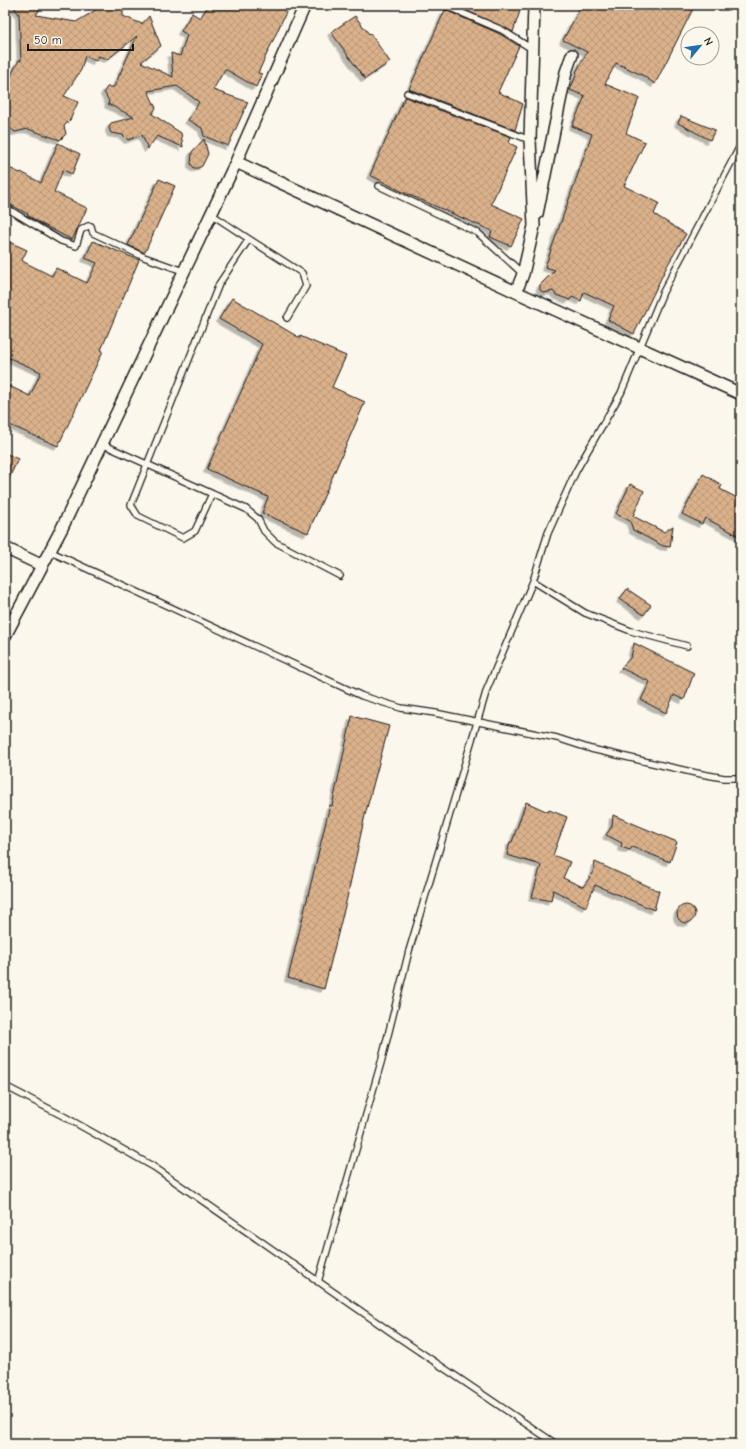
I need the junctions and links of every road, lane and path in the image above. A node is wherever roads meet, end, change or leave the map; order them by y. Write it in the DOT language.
graph roads {
  1 [pos="305,5"];
  2 [pos="534,5"];
  3 [pos="446,6"];
  4 [pos="532,50"];
  5 [pos="572,55"];
  6 [pos="407,93"];
  7 [pos="530,140"];
  8 [pos="741,144"];
  9 [pos="236,162"];
  10 [pos="379,186"];
  11 [pos="5,207"];
  12 [pos="211,214"];
  13 [pos="534,226"];
  14 [pos="250,239"];
  15 [pos="183,271"];
  16 [pos="523,274"];
  17 [pos="516,292"];
  18 [pos="287,318"];
  19 [pos="638,347"];
  20 [pos="741,394"];
  21 [pos="102,444"];
  22 [pos="148,465"];
  23 [pos="212,494"];
  24 [pos="5,548"];
  25 [pos="49,551"];
  26 [pos="41,565"];
  27 [pos="340,576"];
  28 [pos="533,581"];
  29 [pos="5,636"];
  30 [pos="688,646"];
  31 [pos="477,721"];
  32 [pos="741,778"];
  33 [pos="5,1086"];
  34 [pos="318,1282"];
  35 [pos="556,1444"];
  1 -- 9 [label="street"];
  2 -- 4 [label="street"];
  3 -- 4 [label="lane"];
  4 -- 7 [label="street"];
  5 -- 13 [label="street"];
  6 -- 7 [label="lane"];
  7 -- 13 [label="street"];
  8 -- 19 [label="lane"];
  9 -- 12 [label="street"];
  9 -- 17 [label="street"];
  10 -- 16 [label="lane"];
  11 -- 15 [label="lane"];
  12 -- 14 [label="lane"];
  12 -- 15 [label="street"];
  13 -- 16 [label="street"];
  14 -- 18 [label="lane"];
  14 -- 22 [label="lane"];
  15 -- 21 [label="street"];
  16 -- 17 [label="street"];
  17 -- 19 [label="street"];
  19 -- 20 [label="street"];
  19 -- 28 [label="lane"];
  21 -- 22 [label="lane"];
  21 -- 25 [label="street"];
  22 -- 23 [label="lane"];
  22 -- 23 [label="lane"];
  23 -- 27 [label="lane"];
  24 -- 26 [label="street"];
  25 -- 26 [label="street"];
  25 -- 31 [label="lane"];
  26 -- 29 [label="street"];
  28 -- 30 [label="lane"];
  28 -- 31 [label="lane"];
  31 -- 32 [label="lane"];
  31 -- 34 [label="lane"];
  33 -- 34 [label="lane"];
  34 -- 35 [label="lane"];
}
